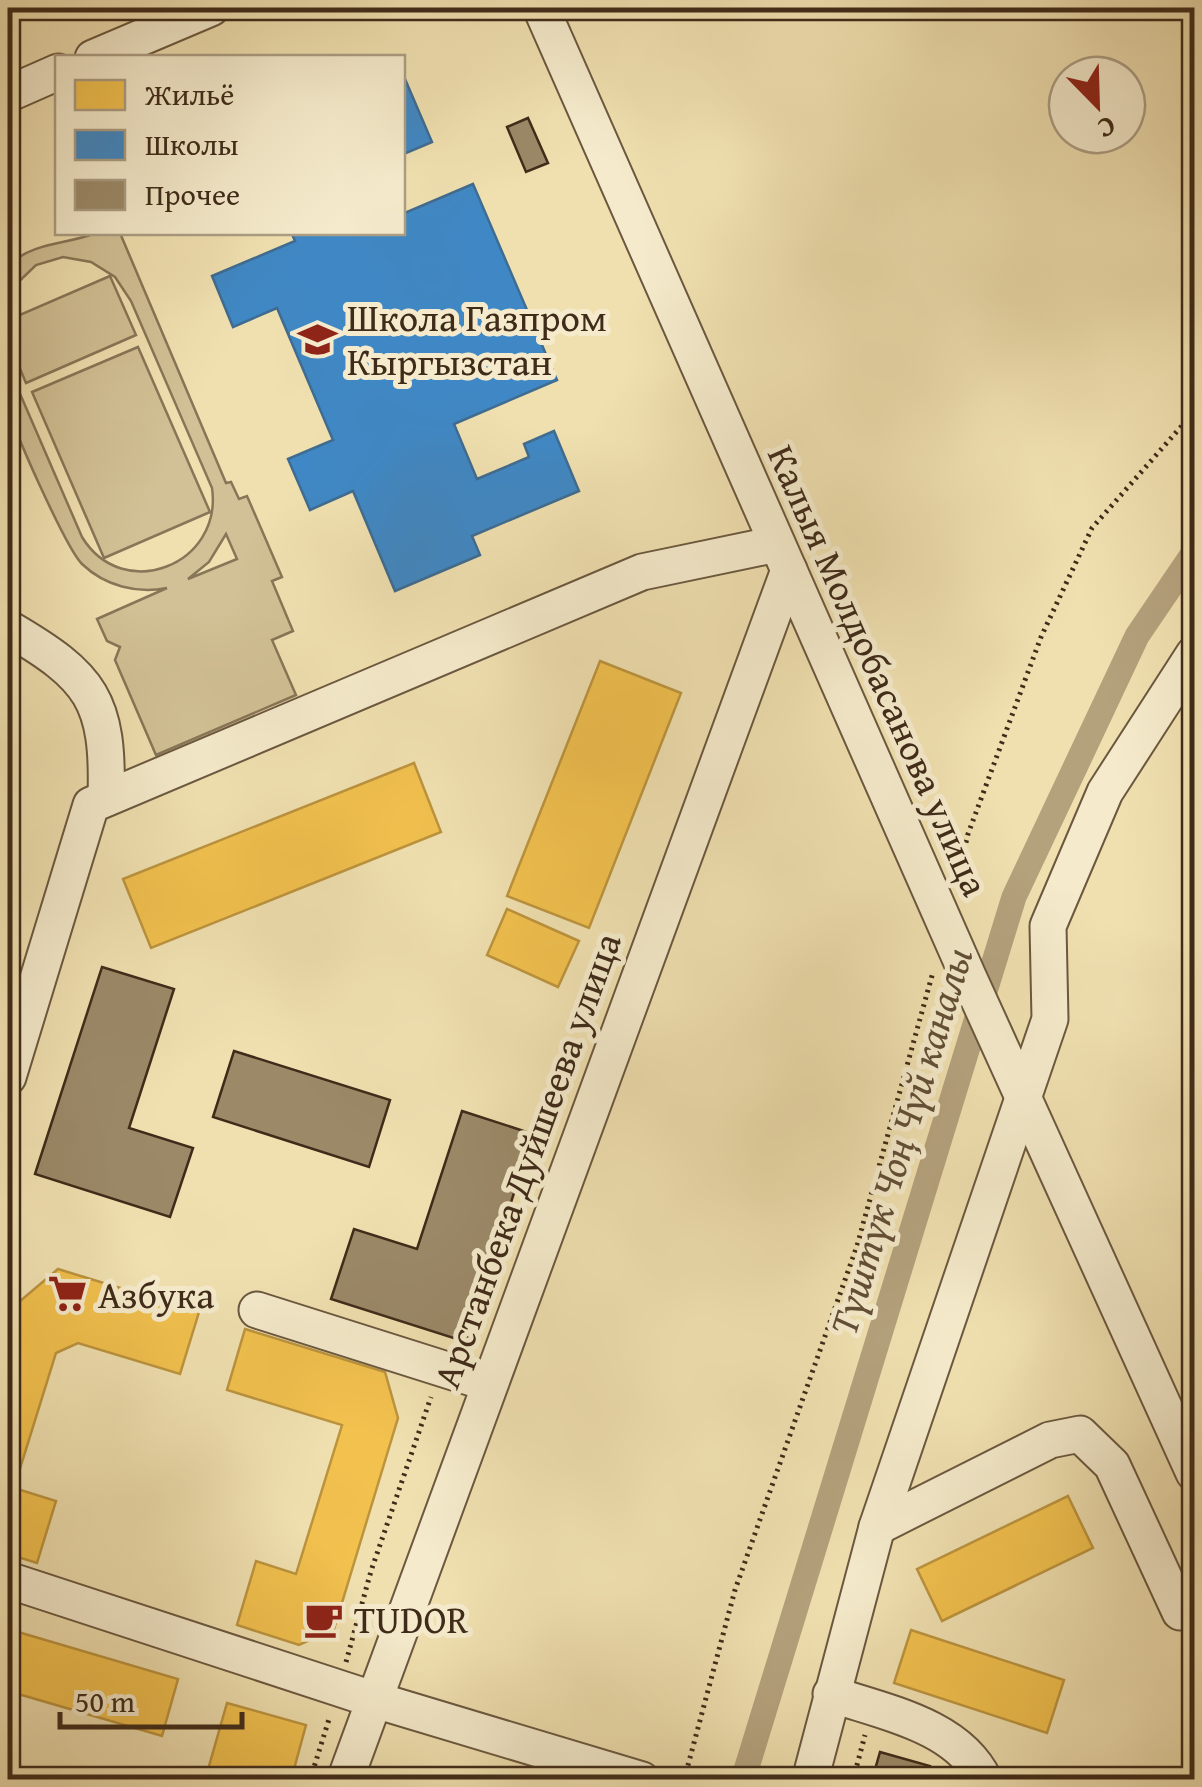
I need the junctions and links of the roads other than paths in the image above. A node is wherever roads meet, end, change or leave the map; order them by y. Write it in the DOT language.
graph roads {
  1 [pos="211,8"];
  2 [pos="541,8"];
  3 [pos="100,55"];
  4 [pos="55,73"];
  5 [pos="8,94"];
  6 [pos="783,557"];
  7 [pos="8,628"];
  8 [pos="1194,654"];
  9 [pos="106,798"];
  10 [pos="8,1076"];
  11 [pos="1023,1094"];
  12 [pos="257,1310"];
  13 [pos="488,1384"];
  14 [pos="1194,1473"];
  15 [pos="876,1527"];
  16 [pos="8,1580"];
  17 [pos="1180,1612"];
  18 [pos="356,1694"];
  19 [pos="831,1694"];
  20 [pos="345,1780"];
  21 [pos="642,1780"];
  22 [pos="810,1780"];
  23 [pos="984,1780"];
  1 -- 3 [label="street"];
  2 -- 6 [label="street, Калыя Молдобасанова улица"];
  4 -- 5 [label="street"];
  6 -- 9 [label="street"];
  6 -- 11 [label="street, Калыя Молдобасанова улица"];
  6 -- 13 [label="street, Арстанбека Дуйшеева улица"];
  7 -- 9 [label="street"];
  8 -- 11 [label="street"];
  9 -- 10 [label="street"];
  11 -- 14 [label="street, Калыя Молдобасанова улица"];
  11 -- 15 [label="street"];
  12 -- 13 [label="street"];
  13 -- 18 [label="street, Арстанбека Дуйшеева улица"];
  15 -- 17 [label="street"];
  15 -- 19 [label="street"];
  16 -- 18 [label="street"];
  18 -- 20 [label="street, Арстанбека Дуйшеева улица"];
  18 -- 21 [label="street"];
  19 -- 22 [label="street"];
  19 -- 23 [label="street"];
}
